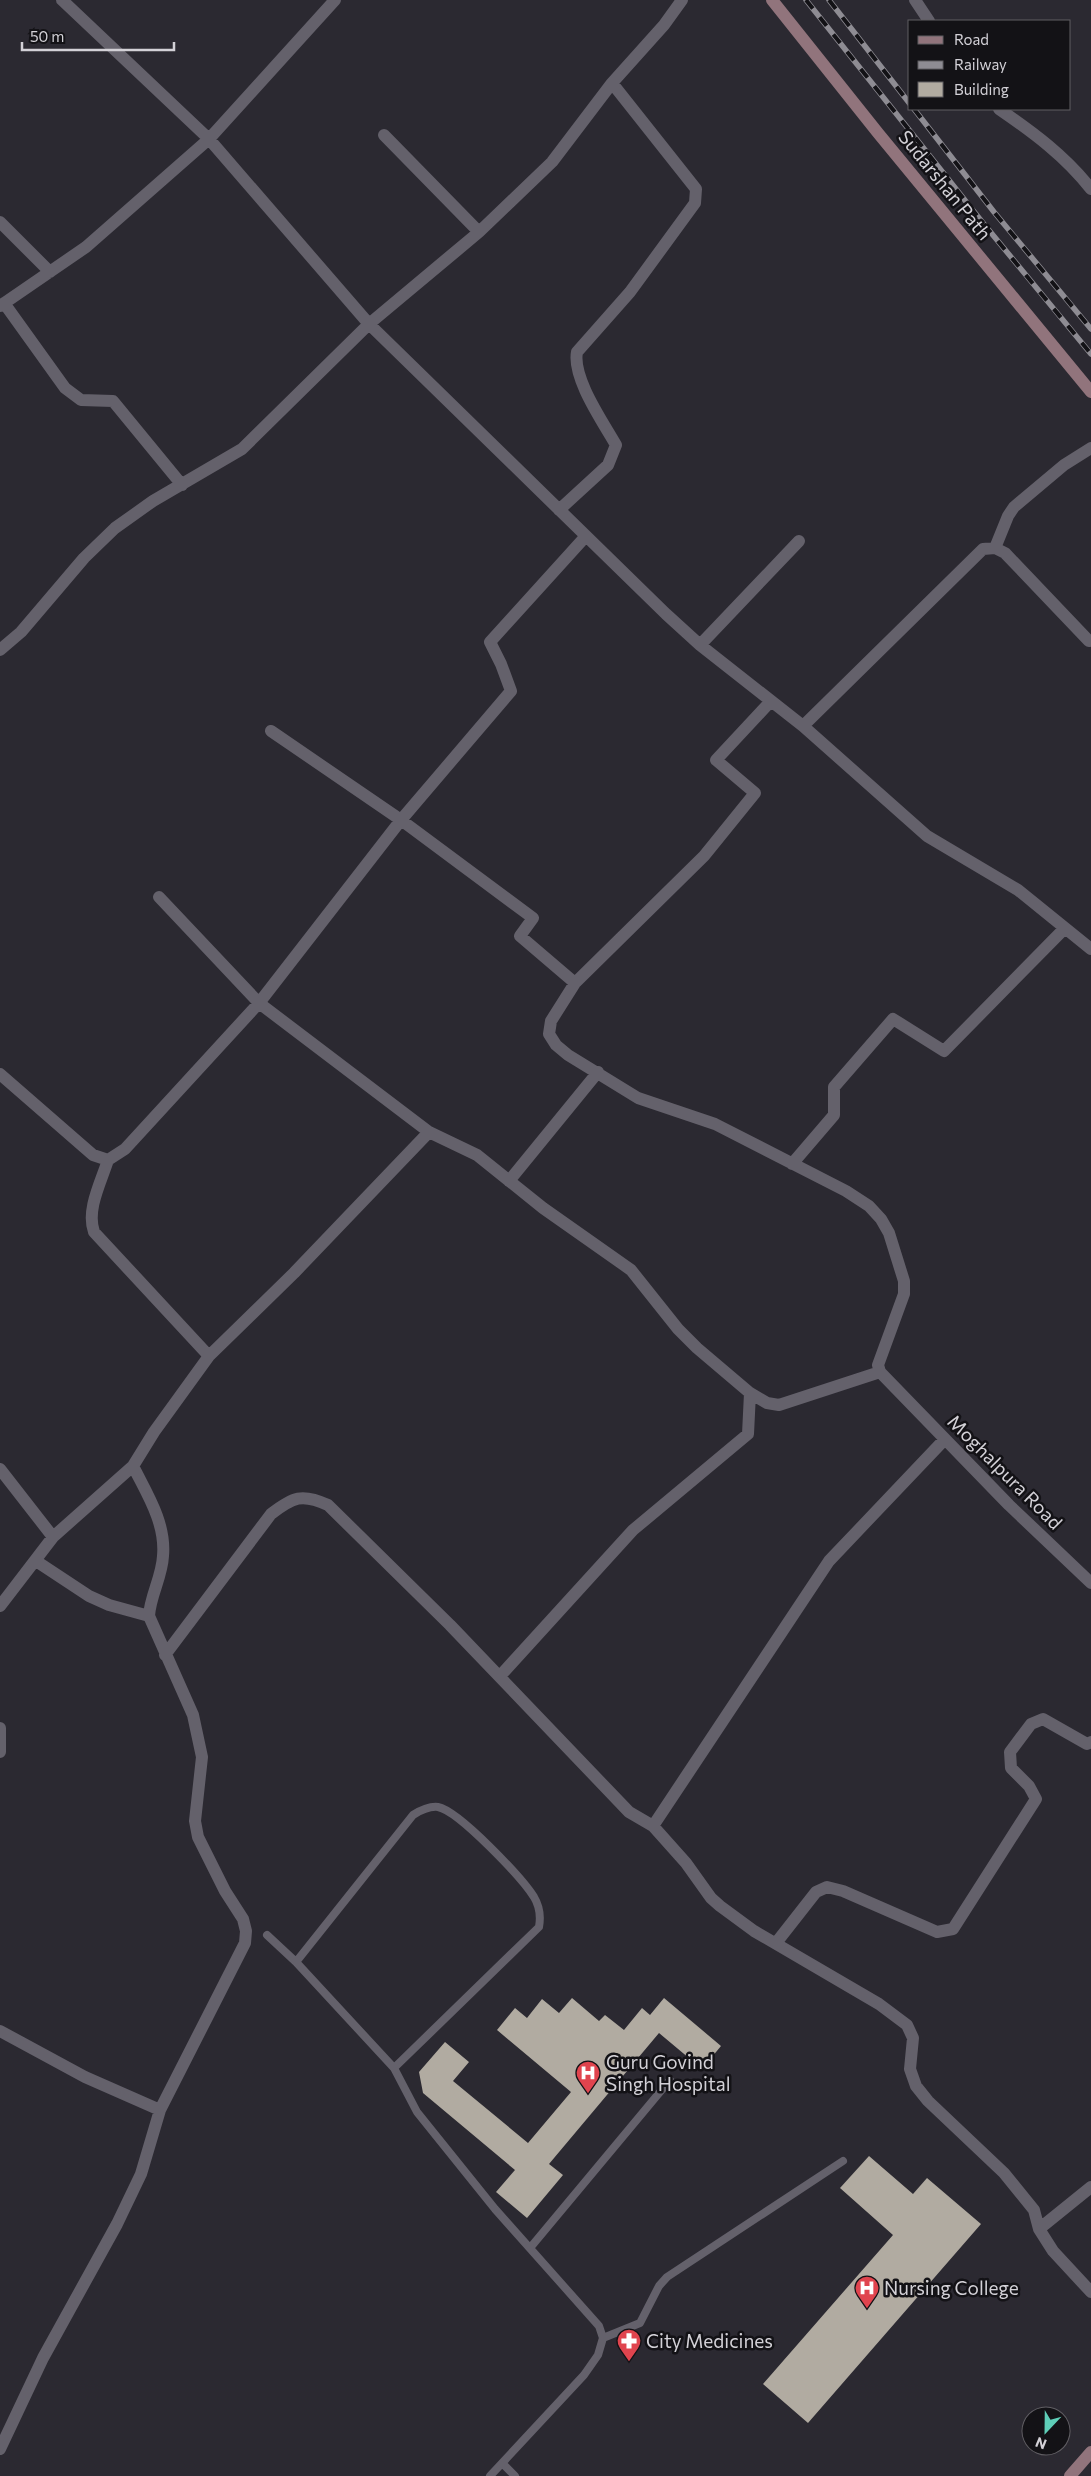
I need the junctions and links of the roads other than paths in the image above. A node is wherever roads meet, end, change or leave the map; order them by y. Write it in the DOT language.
graph roads {
  1 [pos="62,0"];
  2 [pos="335,0"];
  3 [pos="682,0"];
  4 [pos="772,0"];
  5 [pos="915,0"];
  6 [pos="928,20"];
  7 [pos="612,83"];
  8 [pos="1000,110"];
  9 [pos="384,135"];
  10 [pos="209,139"];
  11 [pos="1091,189"];
  12 [pos="0,222"];
  13 [pos="480,232"];
  14 [pos="50,272"];
  15 [pos="2,305"];
  16 [pos="369,324"];
  17 [pos="1091,392"];
  18 [pos="1091,448"];
  19 [pos="182,485"];
  20 [pos="559,510"];
  21 [pos="586,536"];
  22 [pos="799,541"];
  23 [pos="995,548"];
  24 [pos="1089,641"];
  25 [pos="700,645"];
  26 [pos="0,650"];
  27 [pos="770,701"];
  28 [pos="803,726"];
  29 [pos="271,731"];
  30 [pos="401,820"];
  31 [pos="159,897"];
  32 [pos="1065,928"];
  33 [pos="1091,949"];
  34 [pos="574,983"];
  35 [pos="259,1003"];
  36 [pos="598,1072"];
  37 [pos="0,1074"];
  38 [pos="429,1132"];
  39 [pos="108,1160"];
  40 [pos="792,1164"];
  41 [pos="509,1181"];
  42 [pos="209,1356"];
  43 [pos="880,1372"];
  44 [pos="750,1393"];
  45 [pos="945,1439"];
  46 [pos="133,1466"];
  47 [pos="0,1470"];
  48 [pos="53,1537"];
  49 [pos="36,1560"];
  50 [pos="1091,1582"];
  51 [pos="0,1606"];
  52 [pos="149,1616"];
  53 [pos="165,1655"];
  54 [pos="500,1676"];
  55 [pos="0,1728"];
  56 [pos="1091,1742"];
  57 [pos="0,1752"];
  58 [pos="654,1826"];
  59 [pos="268,1935"];
  60 [pos="776,1943"];
  61 [pos="296,1962"];
  62 [pos="0,2031"];
  63 [pos="394,2068"];
  64 [pos="670,2080"];
  65 [pos="160,2110"];
  66 [pos="843,2161"];
  67 [pos="1091,2187"];
  68 [pos="1039,2229"];
  69 [pos="530,2248"];
  70 [pos="1091,2292"];
  71 [pos="603,2338"];
  72 [pos="0,2449"];
  73 [pos="1091,2452"];
  74 [pos="502,2463"];
  75 [pos="490,2476"];
  76 [pos="515,2476"];
  77 [pos="1070,2476"];
  1 -- 10 [label="street"];
  2 -- 10 [label="street"];
  3 -- 7 [label="street"];
  4 -- 17 [label="main road, Sudarshan Path"];
  5 -- 6 [label="street"];
  7 -- 13 [label="street"];
  7 -- 20 [label="street"];
  8 -- 11 [label="street"];
  9 -- 13 [label="street"];
  10 -- 14 [label="street"];
  10 -- 16 [label="street"];
  12 -- 14 [label="street"];
  13 -- 16 [label="street"];
  14 -- 15 [label="street"];
  15 -- 19 [label="street"];
  16 -- 19 [label="street"];
  16 -- 20 [label="street"];
  18 -- 23 [label="street"];
  19 -- 26 [label="street"];
  20 -- 21 [label="street"];
  21 -- 25 [label="street"];
  21 -- 30 [label="street"];
  22 -- 25 [label="street"];
  23 -- 24 [label="street"];
  23 -- 28 [label="street"];
  25 -- 27 [label="street"];
  27 -- 28 [label="street"];
  27 -- 34 [label="street"];
  28 -- 32 [label="street"];
  29 -- 30 [label="street"];
  30 -- 34 [label="street"];
  30 -- 35 [label="street"];
  31 -- 35 [label="street"];
  32 -- 33 [label="street"];
  32 -- 40 [label="street"];
  34 -- 36 [label="street"];
  35 -- 38 [label="street"];
  35 -- 39 [label="street"];
  36 -- 40 [label="street"];
  36 -- 41 [label="street"];
  37 -- 39 [label="street"];
  38 -- 41 [label="street"];
  38 -- 42 [label="street"];
  39 -- 42 [label="street"];
  40 -- 43 [label="street"];
  41 -- 44 [label="street"];
  42 -- 46 [label="street"];
  43 -- 44 [label="street"];
  43 -- 45 [label="street, Moghalpura Road"];
  44 -- 54 [label="street"];
  45 -- 50 [label="street, Moghalpura Road"];
  45 -- 58 [label="street"];
  46 -- 48 [label="street"];
  46 -- 52 [label="street"];
  47 -- 48 [label="street"];
  48 -- 49 [label="street"];
  49 -- 51 [label="street"];
  49 -- 52 [label="street"];
  52 -- 53 [label="street"];
  53 -- 54 [label="street"];
  53 -- 65 [label="street"];
  54 -- 58 [label="street"];
  55 -- 57 [label="street"];
  56 -- 60 [label="street"];
  58 -- 60 [label="street"];
  59 -- 61 [label="lane"];
  60 -- 68 [label="street"];
  61 -- 63 [label="lane"];
  61 -- 63 [label="lane"];
  62 -- 65 [label="street"];
  63 -- 69 [label="lane"];
  64 -- 69 [label="lane"];
  65 -- 72 [label="street"];
  66 -- 71 [label="lane"];
  67 -- 68 [label="street"];
  68 -- 70 [label="street"];
  69 -- 71 [label="lane"];
  71 -- 74 [label="lane"];
  73 -- 77 [label="main road"];
  74 -- 75 [label="lane"];
  74 -- 76 [label="lane"];
}
